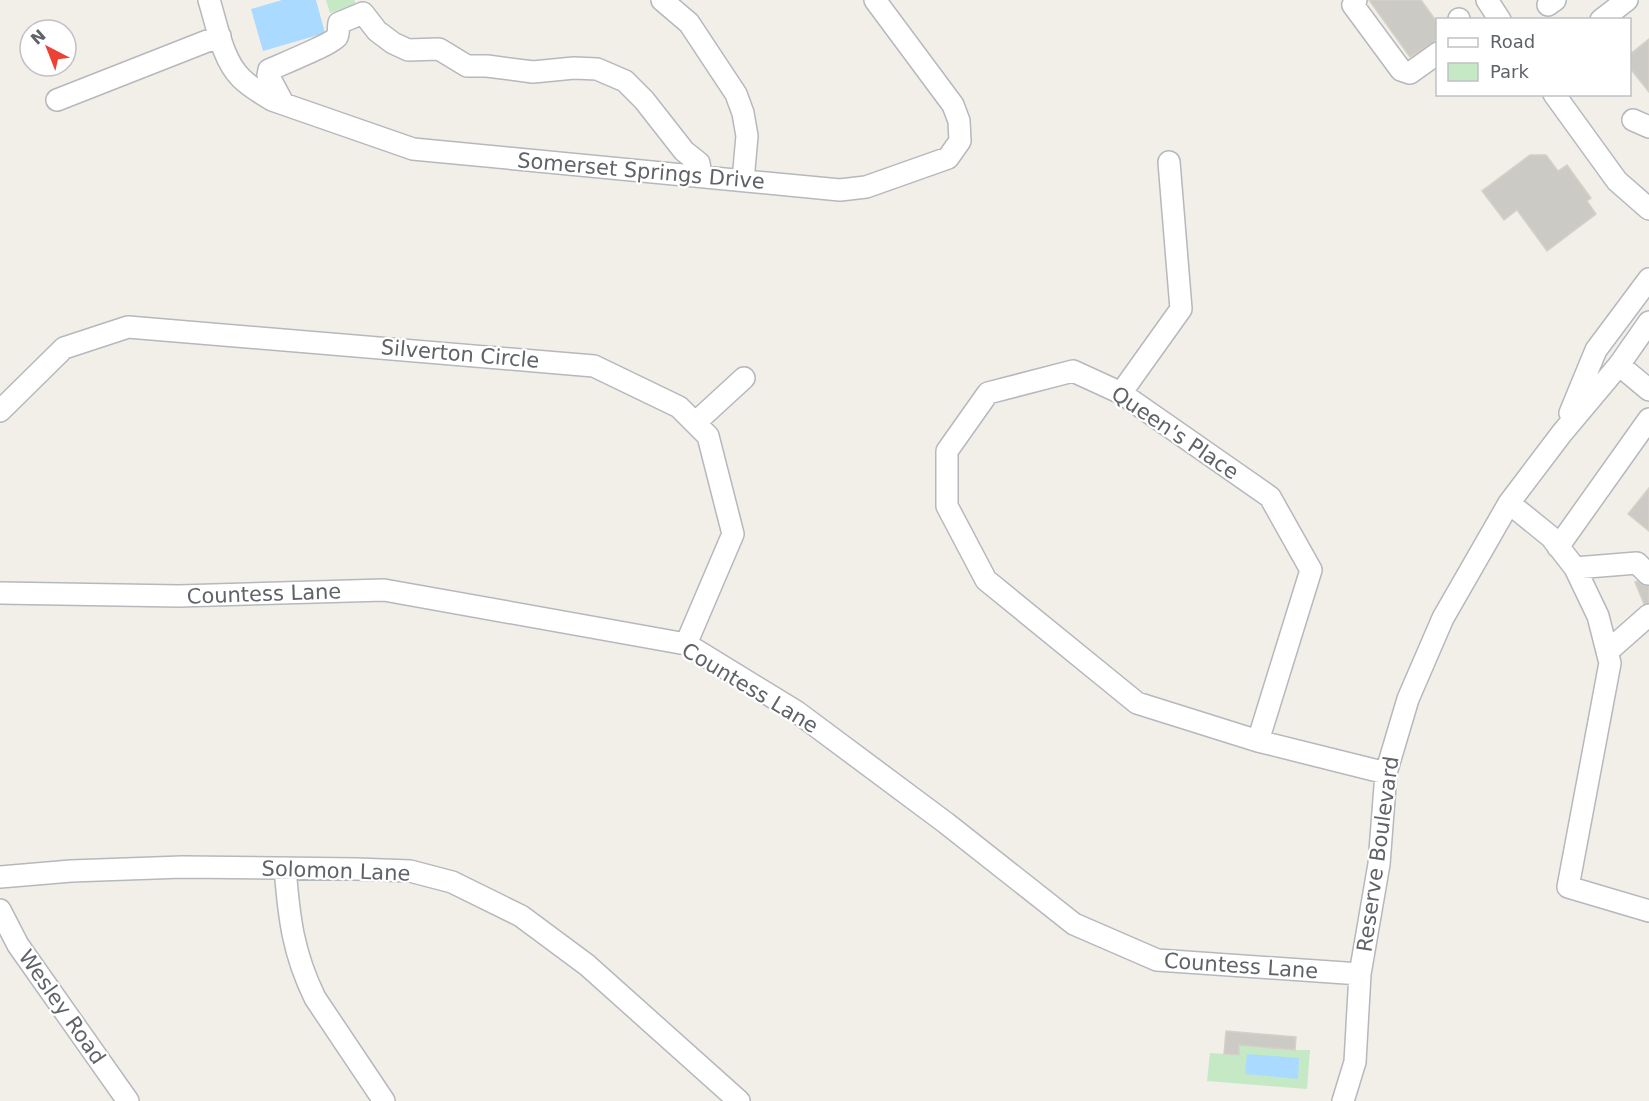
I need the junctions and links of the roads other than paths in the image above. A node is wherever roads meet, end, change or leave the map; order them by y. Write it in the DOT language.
graph roads {
  1 [pos="209,0"];
  2 [pos="662,0"];
  3 [pos="875,0"];
  4 [pos="1356,0"];
  5 [pos="1486,0"];
  6 [pos="1627,0"];
  7 [pos="1499,18"];
  8 [pos="1604,18"];
  9 [pos="220,36"];
  10 [pos="1436,54"];
  11 [pos="1555,96"];
  12 [pos="57,100"];
  13 [pos="283,104"];
  14 [pos="1169,162"];
  15 [pos="700,176"];
  16 [pos="743,180"];
  17 [pos="1649,209"];
  18 [pos="1649,279"];
  19 [pos="1649,322"];
  20 [pos="1619,365"];
  21 [pos="744,378"];
  22 [pos="1649,390"];
  23 [pos="1121,393"];
  24 [pos="0,411"];
  25 [pos="1649,419"];
  26 [pos="695,423"];
  27 [pos="1562,433"];
  28 [pos="1509,503"];
  29 [pos="1558,547"];
  30 [pos="1575,568"];
  31 [pos="1648,574"];
  32 [pos="0,593"];
  33 [pos="1649,615"];
  34 [pos="686,644"];
  35 [pos="1607,652"];
  36 [pos="1258,741"];
  37 [pos="1386,773"];
  38 [pos="285,868"];
  39 [pos="0,878"];
  40 [pos="0,910"];
  41 [pos="1649,911"];
  42 [pos="1360,974"];
  43 [pos="128,1101"];
  44 [pos="384,1101"];
  45 [pos="740,1101"];
  46 [pos="1343,1101"];
  1 -- 9 [label="street, Somerset Springs Drive"];
  2 -- 16 [label="street"];
  3 -- 16 [label="street, Somerset Springs Drive"];
  4 -- 10 [label="street"];
  5 -- 7 [label="street"];
  6 -- 8 [label="street"];
  9 -- 12 [label="street"];
  9 -- 13 [label="street, Somerset Springs Drive"];
  11 -- 17 [label="street"];
  13 -- 15 [label="street, Somerset Springs Drive"];
  13 -- 15 [label="street"];
  14 -- 23 [label="street"];
  15 -- 16 [label="street, Somerset Springs Drive"];
  18 -- 27 [label="street, Reserve Boulevard"];
  19 -- 20 [label="street, Reserve Boulevard"];
  20 -- 22 [label="street"];
  20 -- 27 [label="street, Reserve Boulevard"];
  21 -- 26 [label="street"];
  23 -- 36 [label="street, Queen's Place"];
  23 -- 36 [label="street, Queen's Place"];
  24 -- 26 [label="street, Silverton Circle"];
  25 -- 29 [label="street"];
  26 -- 34 [label="street, Silverton Circle"];
  27 -- 28 [label="street, Reserve Boulevard"];
  28 -- 29 [label="street"];
  28 -- 37 [label="street, Reserve Boulevard"];
  29 -- 30 [label="street"];
  30 -- 31 [label="street"];
  30 -- 35 [label="street"];
  32 -- 34 [label="street, Countess Lane"];
  33 -- 35 [label="street"];
  34 -- 42 [label="street, Countess Lane"];
  35 -- 41 [label="street"];
  36 -- 37 [label="street, Queen's Place"];
  37 -- 42 [label="street, Reserve Boulevard"];
  38 -- 39 [label="street, Solomon Lane"];
  38 -- 44 [label="street"];
  38 -- 45 [label="street, Solomon Lane"];
  40 -- 43 [label="street, Wesley Road"];
  42 -- 46 [label="street, Reserve Boulevard"];
}
